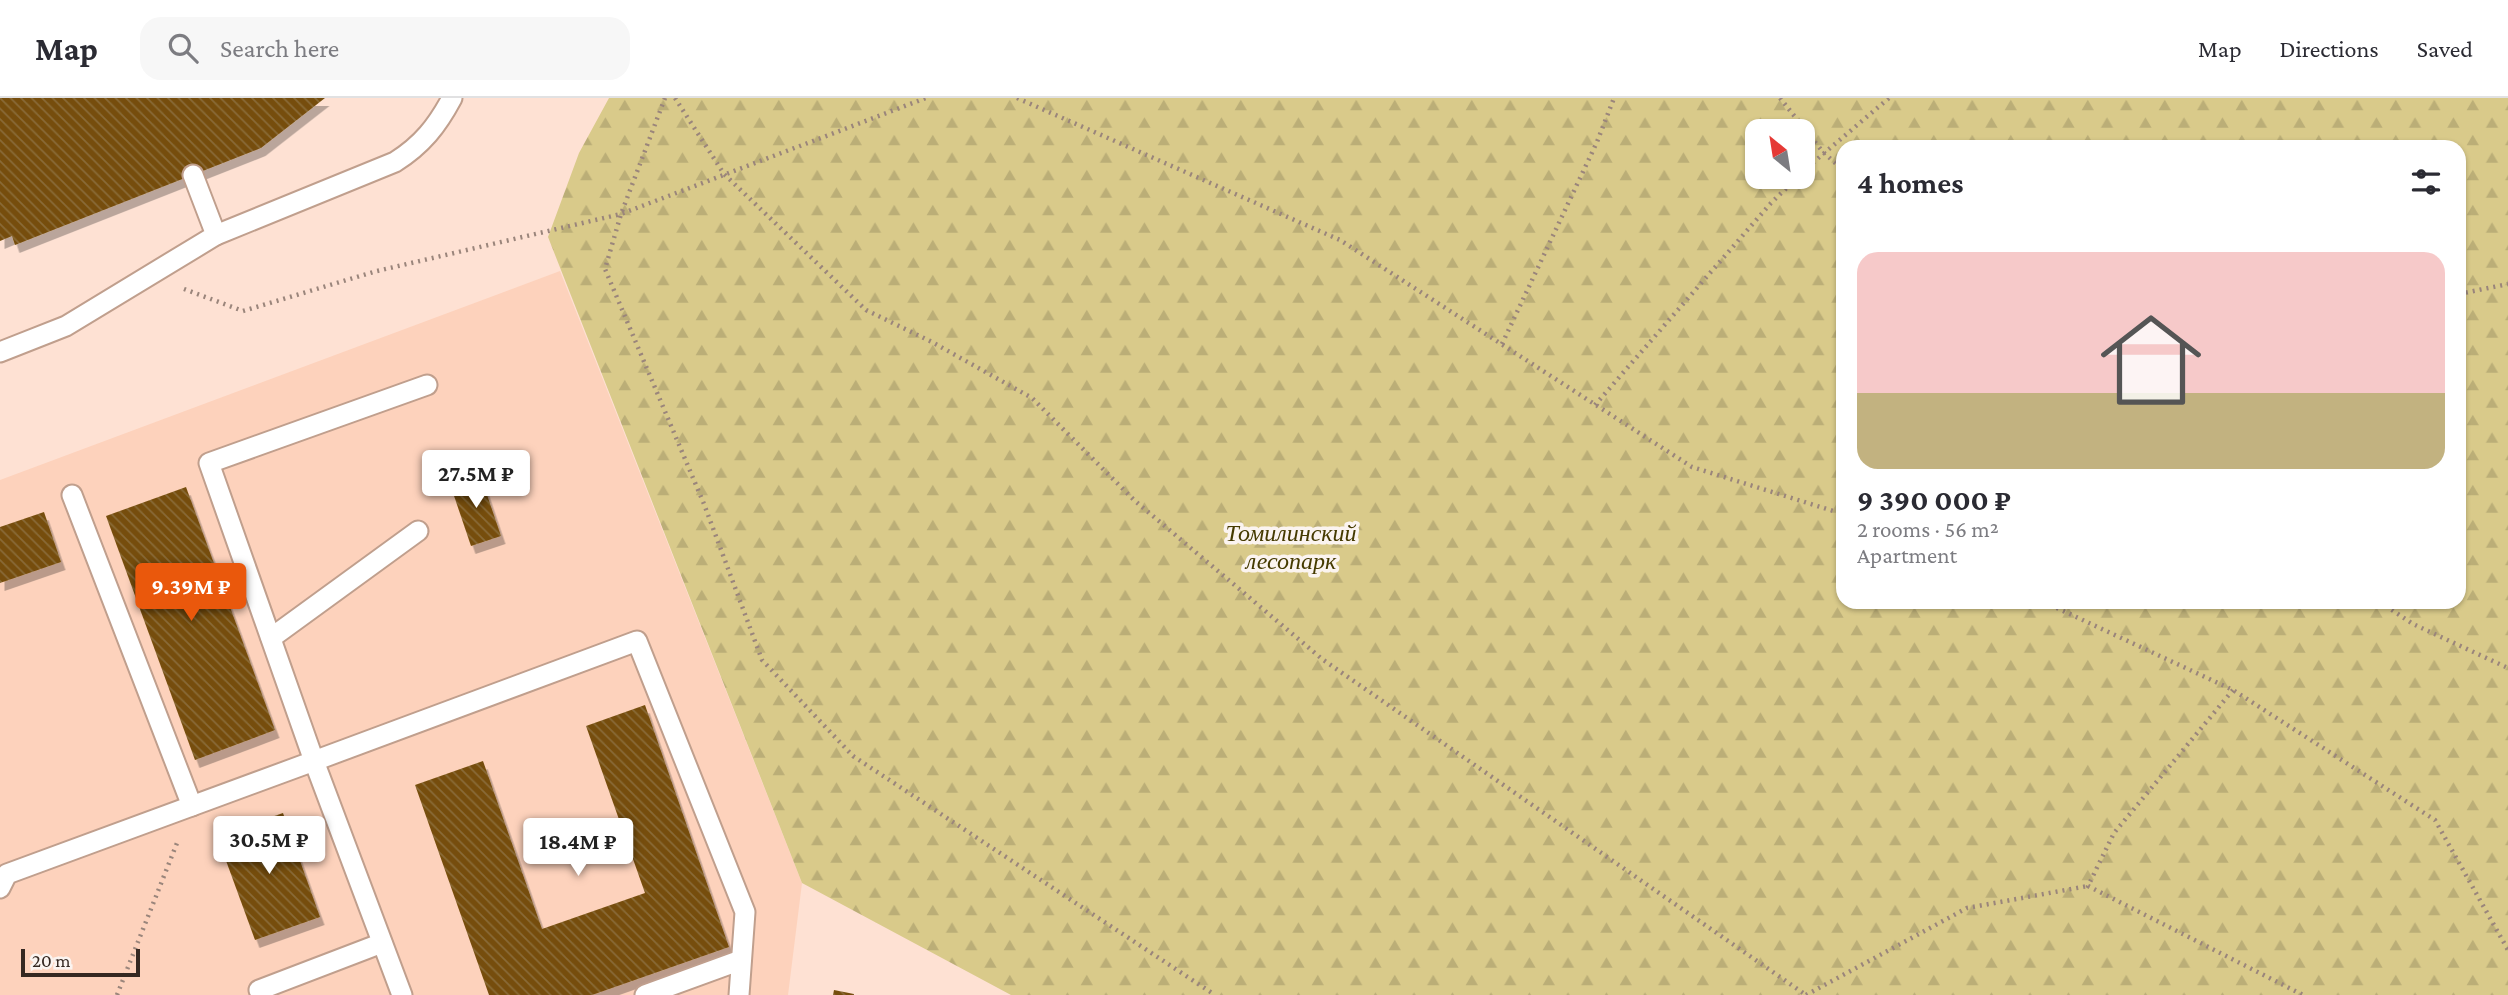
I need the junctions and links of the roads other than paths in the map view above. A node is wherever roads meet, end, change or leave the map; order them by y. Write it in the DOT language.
graph roads {
  1 [pos="452,98"];
  2 [pos="193,175"];
  3 [pos="216,235"];
  4 [pos="0,352"];
  5 [pos="428,385"];
  6 [pos="72,495"];
  7 [pos="418,531"];
  8 [pos="271,638"];
  9 [pos="314,761"];
  10 [pos="192,806"];
  11 [pos="0,888"];
  12 [pos="382,943"];
  13 [pos="741,960"];
  14 [pos="259,990"];
  15 [pos="402,995"];
  16 [pos="645,995"];
  17 [pos="739,995"];
  1 -- 3 [label="lane"];
  2 -- 3 [label="lane"];
  3 -- 4 [label="lane"];
  5 -- 8 [label="lane"];
  6 -- 10 [label="lane"];
  7 -- 8 [label="lane"];
  8 -- 9 [label="lane"];
  9 -- 10 [label="lane"];
  9 -- 12 [label="lane"];
  9 -- 13 [label="lane"];
  10 -- 11 [label="lane"];
  12 -- 14 [label="lane"];
  12 -- 15 [label="lane"];
  13 -- 16 [label="lane"];
  13 -- 17 [label="lane"];
}
